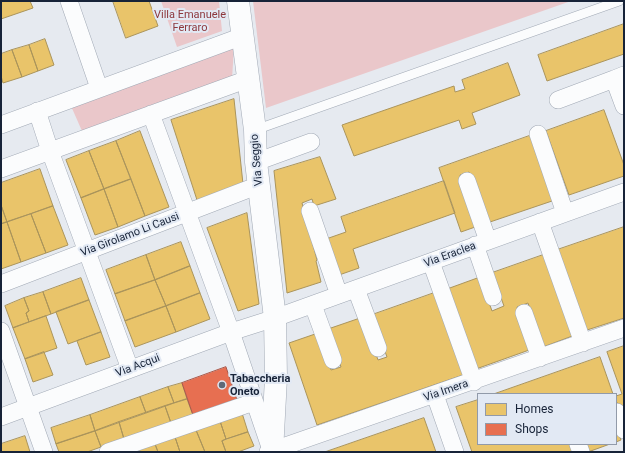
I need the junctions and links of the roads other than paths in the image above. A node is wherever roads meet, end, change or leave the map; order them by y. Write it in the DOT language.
graph roads {
  1 [pos="68,1"];
  2 [pos="238,1"];
  3 [pos="619,1"];
  4 [pos="242,36"];
  5 [pos="619,77"];
  6 [pos="248,79"];
  7 [pos="100,88"];
  8 [pos="558,100"];
  9 [pos="624,106"];
  10 [pos="37,111"];
  11 [pos="151,114"];
  12 [pos="1,124"];
  13 [pos="255,130"];
  14 [pos="538,134"];
  15 [pos="311,142"];
  16 [pos="50,151"];
  17 [pos="256,162"];
  18 [pos="1,169"];
  19 [pos="467,182"];
  20 [pos="259,185"];
  21 [pos="624,192"];
  22 [pos="310,211"];
  23 [pos="188,212"];
  24 [pos="565,213"];
  25 [pos="540,222"];
  26 [pos="482,243"];
  27 [pos="87,251"];
  28 [pos="431,262"];
  29 [pos="1,284"];
  30 [pos="356,289"];
  31 [pos="339,295"];
  32 [pos="493,297"];
  33 [pos="312,305"];
  34 [pos="524,313"];
  35 [pos="275,318"];
  36 [pos="624,328"];
  37 [pos="1,331"];
  38 [pos="231,332"];
  39 [pos="583,343"];
  40 [pos="378,348"];
  41 [pos="540,358"];
  42 [pos="333,360"];
  43 [pos="130,369"];
  44 [pos="474,382"];
  45 [pos="435,395"];
  46 [pos="254,402"];
  47 [pos="28,408"];
  48 [pos="617,412"];
  49 [pos="1,418"];
  50 [pos="624,430"];
  51 [pos="44,452"];
  52 [pos="108,452"];
  53 [pos="271,452"];
  54 [pos="455,452"];
  1 -- 7 [label="street"];
  2 -- 4 [label="street, Via Seggio"];
  3 -- 13 [label="lane"];
  4 -- 6 [label="street, Via Seggio"];
  4 -- 7 [label="street"];
  5 -- 8 [label="street"];
  5 -- 9 [label="street"];
  6 -- 11 [label="street"];
  6 -- 13 [label="street, Via Seggio"];
  7 -- 10 [label="street"];
  10 -- 12 [label="street"];
  10 -- 16 [label="street"];
  11 -- 16 [label="street"];
  11 -- 23 [label="street"];
  13 -- 17 [label="street, Via Seggio"];
  14 -- 24 [label="street"];
  15 -- 17 [label="street"];
  16 -- 18 [label="street"];
  16 -- 27 [label="street"];
  17 -- 20 [label="street, Via Seggio"];
  19 -- 26 [label="street"];
  20 -- 23 [label="street, Via Girolamo Li Causi"];
  20 -- 35 [label="street, Via Seggio"];
  21 -- 24 [label="street, Via Eraclea"];
  22 -- 31 [label="street"];
  23 -- 27 [label="street, Via Girolamo Li Causi"];
  23 -- 38 [label="street"];
  24 -- 25 [label="street, Via Eraclea"];
  25 -- 26 [label="street, Via Eraclea"];
  25 -- 39 [label="street"];
  26 -- 28 [label="street, Via Eraclea"];
  26 -- 32 [label="street"];
  27 -- 29 [label="street, Via Girolamo Li Causi"];
  27 -- 43 [label="street"];
  28 -- 30 [label="street, Via Eraclea"];
  28 -- 44 [label="street"];
  30 -- 31 [label="street, Via Eraclea"];
  30 -- 40 [label="street"];
  31 -- 33 [label="street, Via Eraclea"];
  33 -- 35 [label="street, Via Eraclea"];
  33 -- 42 [label="street"];
  34 -- 41 [label="street"];
  35 -- 38 [label="street, Via Acqui"];
  35 -- 53 [label="street, Via Seggio"];
  36 -- 39 [label="street, Via Imera"];
  37 -- 47 [label="street"];
  38 -- 43 [label="street, Via Acqui"];
  38 -- 46 [label="street"];
  39 -- 41 [label="street, Via Imera"];
  41 -- 44 [label="street, Via Imera"];
  43 -- 47 [label="street, Via Acqui"];
  44 -- 45 [label="street, Via Imera"];
  45 -- 53 [label="street, Via Imera"];
  45 -- 54 [label="street"];
  46 -- 52 [label="street"];
  46 -- 53 [label="street"];
  47 -- 49 [label="street, Via Acqui"];
  47 -- 51 [label="street"];
  48 -- 50 [label="street"];
}
